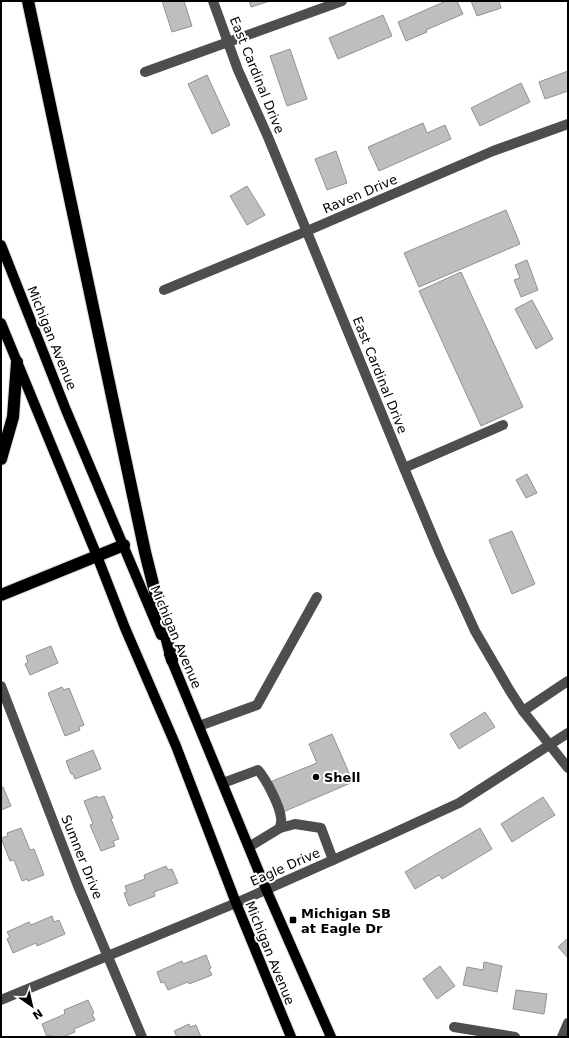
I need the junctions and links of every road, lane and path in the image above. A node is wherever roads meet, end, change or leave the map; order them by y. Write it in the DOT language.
graph roads {
  1 [pos="28,1"];
  2 [pos="213,1"];
  3 [pos="342,1"];
  4 [pos="228,42"];
  5 [pos="145,72"];
  6 [pos="568,124"];
  7 [pos="307,231"];
  8 [pos="1,245"];
  9 [pos="164,290"];
  10 [pos="1,323"];
  11 [pos="17,362"];
  12 [pos="503,425"];
  13 [pos="1,459"];
  14 [pos="404,468"];
  15 [pos="124,544"];
  16 [pos="98,556"];
  17 [pos="1,595"];
  18 [pos="317,597"];
  19 [pos="172,660"];
  20 [pos="568,682"];
  21 [pos="1,686"];
  22 [pos="523,711"];
  23 [pos="199,726"];
  24 [pos="568,733"];
  25 [pos="550,745"];
  26 [pos="568,768"];
  27 [pos="222,783"];
  28 [pos="280,828"];
  29 [pos="249,847"];
  30 [pos="333,860"];
  31 [pos="266,890"];
  32 [pos="236,903"];
  33 [pos="108,956"];
  34 [pos="1,1000"];
  35 [pos="568,1023"];
  36 [pos="454,1027"];
  37 [pos="142,1037"];
  38 [pos="291,1037"];
  39 [pos="330,1037"];
  40 [pos="514,1037"];
  41 [pos="562,1037"];
  1 -- 19 [label="highway"];
  2 -- 4 [label="street, East Cardinal Drive"];
  3 -- 4 [label="street"];
  4 -- 5 [label="street"];
  4 -- 7 [label="street, East Cardinal Drive"];
  6 -- 7 [label="street, Raven Drive"];
  7 -- 9 [label="street, Raven Drive"];
  7 -- 14 [label="street, East Cardinal Drive"];
  8 -- 15 [label="main road, Michigan Avenue"];
  10 -- 11 [label="main road, Michigan Avenue"];
  11 -- 13 [label="highway"];
  11 -- 16 [label="main road, Michigan Avenue"];
  12 -- 14 [label="street"];
  14 -- 22 [label="street, East Cardinal Drive"];
  15 -- 16 [label="highway"];
  15 -- 19 [label="main road, Michigan Avenue"];
  16 -- 17 [label="highway"];
  16 -- 32 [label="main road, Michigan Avenue"];
  18 -- 23 [label="street"];
  19 -- 23 [label="main road, Michigan Avenue"];
  20 -- 22 [label="street"];
  21 -- 33 [label="street, Sumner Drive"];
  22 -- 25 [label="street, East Cardinal Drive"];
  23 -- 27 [label="main road, Michigan Avenue"];
  24 -- 25 [label="street, Eagle Drive"];
  25 -- 26 [label="street, East Cardinal Drive"];
  25 -- 30 [label="street, Eagle Drive"];
  27 -- 28 [label="street"];
  27 -- 29 [label="main road, Michigan Avenue"];
  28 -- 29 [label="street"];
  28 -- 30 [label="street"];
  29 -- 31 [label="main road, Michigan Avenue"];
  30 -- 31 [label="street, Eagle Drive"];
  31 -- 32 [label="street, Eagle Drive"];
  31 -- 39 [label="main road, Michigan Avenue"];
  32 -- 33 [label="street, Eagle Drive"];
  32 -- 38 [label="main road, Michigan Avenue"];
  33 -- 34 [label="street, Eagle Drive"];
  33 -- 37 [label="street, Sumner Drive"];
  35 -- 41 [label="street"];
  36 -- 40 [label="street"];
}
